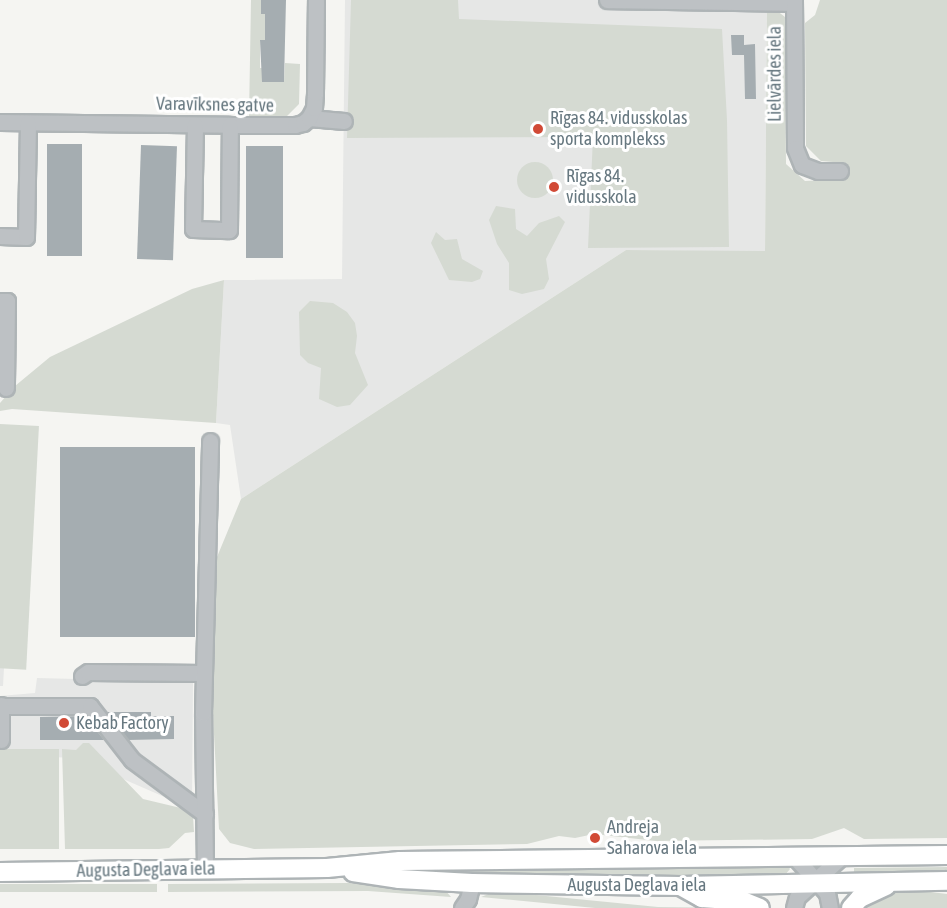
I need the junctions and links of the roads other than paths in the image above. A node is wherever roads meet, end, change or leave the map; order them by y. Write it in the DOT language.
graph roads {
  1 [pos="316,0"];
  2 [pos="607,0"];
  3 [pos="794,2"];
  4 [pos="309,118"];
  5 [pos="344,121"];
  6 [pos="0,122"];
  7 [pos="28,123"];
  8 [pos="195,124"];
  9 [pos="230,125"];
  10 [pos="840,171"];
  11 [pos="0,236"];
  12 [pos="0,301"];
  13 [pos="6,388"];
  14 [pos="210,441"];
  15 [pos="204,674"];
  16 [pos="82,676"];
  17 [pos="1,705"];
  18 [pos="1,740"];
  19 [pos="205,814"];
  20 [pos="793,855"];
  21 [pos="947,855"];
  22 [pos="842,856"];
  23 [pos="327,868"];
  24 [pos="205,869"];
  25 [pos="0,872"];
  26 [pos="817,882"];
  27 [pos="902,882"];
  28 [pos="947,882"];
  29 [pos="472,883"];
  30 [pos="680,886"];
  31 [pos="462,908"];
  32 [pos="760,908"];
  33 [pos="794,908"];
  34 [pos="830,908"];
  35 [pos="851,908"];
  1 -- 4 [label="street"];
  2 -- 3 [label="street"];
  3 -- 10 [label="street, Lielvārdes iela"];
  4 -- 5 [label="street, Varavīksnes gatve"];
  4 -- 9 [label="street, Varavīksnes gatve"];
  6 -- 7 [label="street, Varavīksnes gatve"];
  7 -- 8 [label="street, Varavīksnes gatve"];
  7 -- 11 [label="street"];
  8 -- 9 [label="street, Varavīksnes gatve"];
  8 -- 9 [label="street"];
  12 -- 13 [label="street"];
  14 -- 15 [label="street"];
  15 -- 16 [label="street"];
  15 -- 19 [label="street"];
  17 -- 18 [label="street"];
  17 -- 19 [label="street"];
  19 -- 24 [label="street"];
  20 -- 22 [label="main road, Augusta Deglava iela"];
  20 -- 23 [label="main road, Augusta Deglava iela"];
  20 -- 26 [label="street"];
  21 -- 22 [label="main road, Augusta Deglava iela"];
  22 -- 26 [label="street"];
  23 -- 24 [label="main road, Augusta Deglava iela"];
  23 -- 29 [label="main road, Augusta Deglava iela"];
  24 -- 25 [label="main road, Augusta Deglava iela"];
  26 -- 27 [label="main road, Augusta Deglava iela"];
  26 -- 30 [label="main road, Augusta Deglava iela"];
  26 -- 33 [label="street"];
  26 -- 34 [label="street"];
  27 -- 28 [label="main road, Augusta Deglava iela"];
  27 -- 35 [label="main road"];
  29 -- 30 [label="main road, Augusta Deglava iela"];
  29 -- 31 [label="street"];
  30 -- 32 [label="main road"];
}
